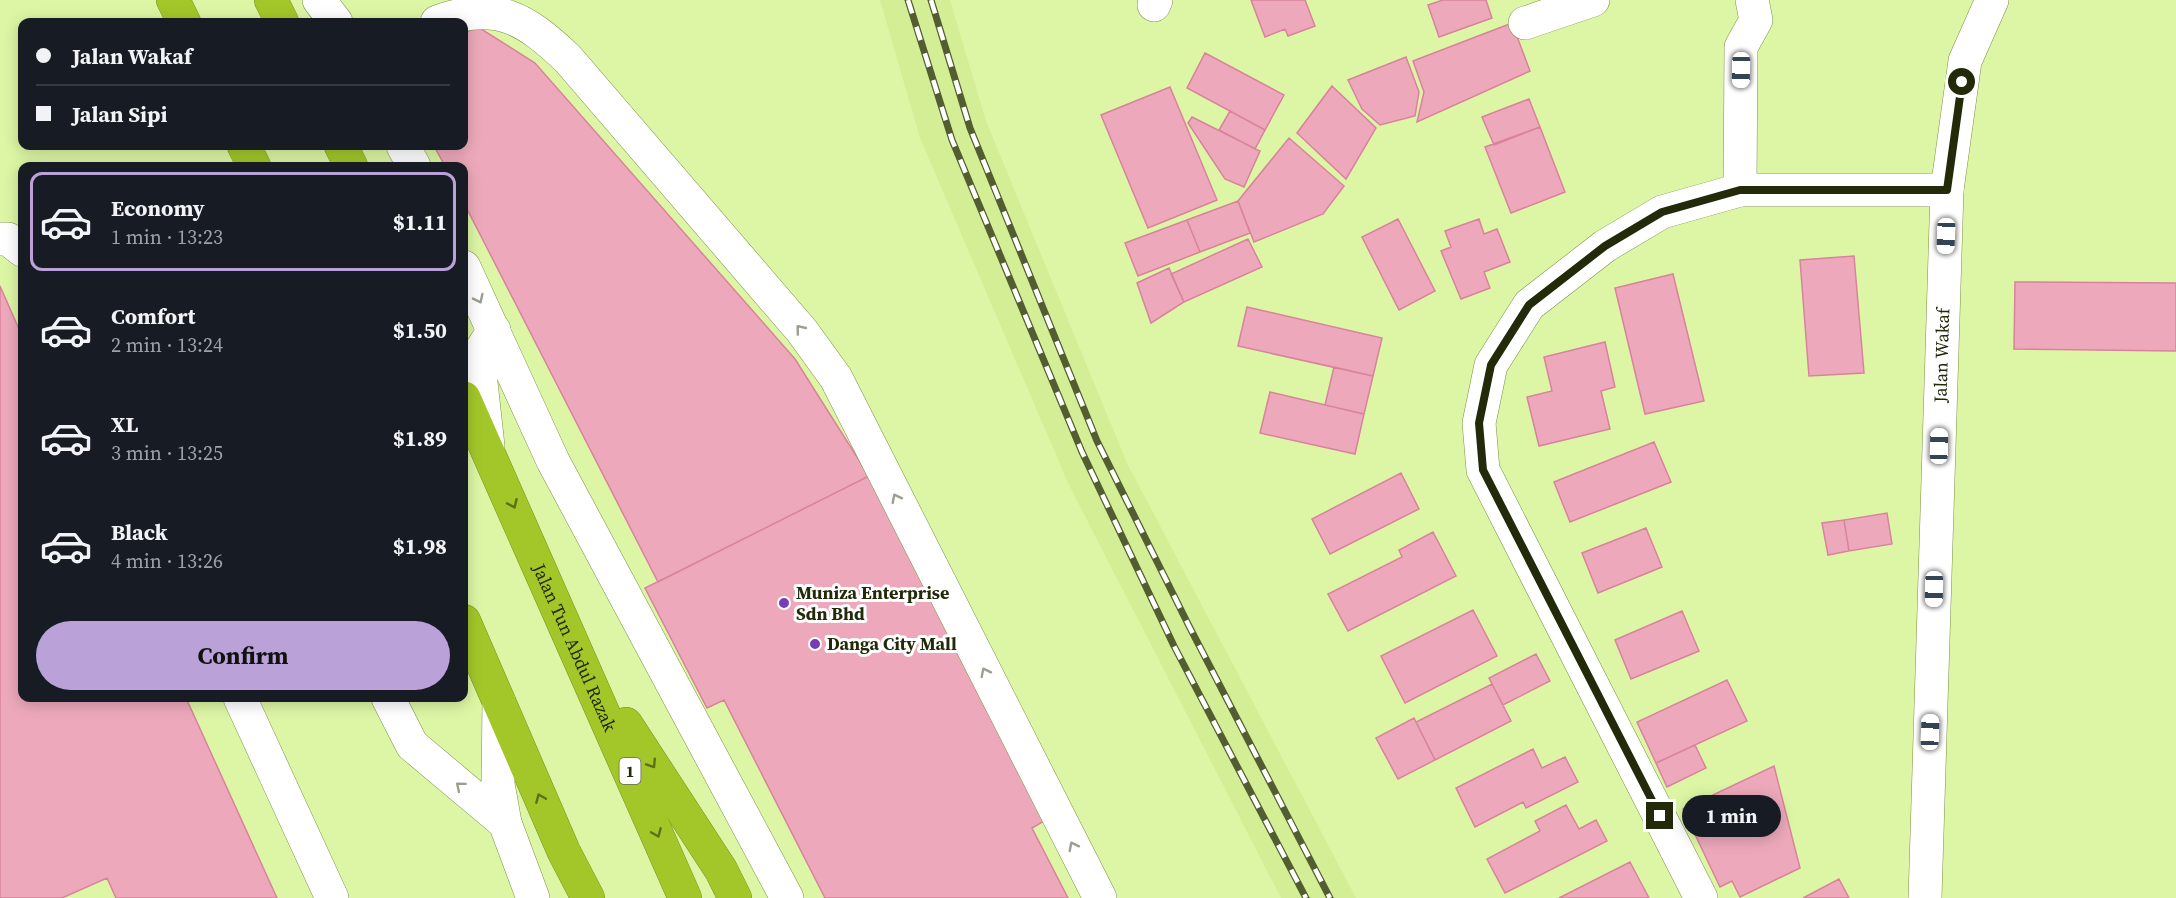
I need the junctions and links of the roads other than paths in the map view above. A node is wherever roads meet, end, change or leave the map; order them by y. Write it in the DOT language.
graph roads {
  1 [pos="173,0"];
  2 [pos="271,0"];
  3 [pos="320,0"];
  4 [pos="1593,0"];
  5 [pos="1752,0"];
  6 [pos="1992,0"];
  7 [pos="182,18"];
  8 [pos="280,18"];
  9 [pos="333,18"];
  10 [pos="449,18"];
  11 [pos="1525,23"];
  12 [pos="1740,190"];
  13 [pos="1947,190"];
  14 [pos="468,275"];
  15 [pos="494,330"];
  16 [pos="468,406"];
  17 [pos="489,450"];
  18 [pos="468,630"];
  19 [pos="575,645"];
  20 [pos="242,702"];
  21 [pos="390,702"];
  22 [pos="499,702"];
  23 [pos="506,823"];
  24 [pos="564,852"];
  25 [pos="332,898"];
  26 [pos="533,898"];
  27 [pos="583,898"];
  28 [pos="588,898"];
  29 [pos="685,898"];
  30 [pos="735,898"];
  31 [pos="787,898"];
  32 [pos="1100,898"];
  33 [pos="1701,898"];
  34 [pos="1925,898"];
  1 -- 7 [label="highway"];
  2 -- 8 [label="highway"];
  3 -- 9 [label="street"];
  4 -- 11 [label="street"];
  5 -- 12 [label="street"];
  6 -- 13 [label="street, Jalan Wakaf"];
  32 -- 10 [label="street, one-way"];
  12 -- 13 [label="street"];
  12 -- 33 [label="street"];
  13 -- 34 [label="street, Jalan Wakaf"];
  14 -- 15 [label="street, one-way"];
  15 -- 17 [label="street"];
  15 -- 31 [label="street"];
  16 -- 17 [label="highway, Jalan Tun Abdul Razak / 1"];
  17 -- 19 [label="highway, Jalan Tun Abdul Razak / 1, one-way"];
  18 -- 22 [label="highway"];
  19 -- 29 [label="highway, Jalan Tun Abdul Razak / 1, one-way"];
  19 -- 30 [label="highway, one-way"];
  20 -- 25 [label="street"];
  23 -- 21 [label="street, one-way"];
  22 -- 23 [label="street"];
  24 -- 22 [label="highway, one-way"];
  23 -- 26 [label="street"];
  24 -- 27 [label="highway"];
  24 -- 28 [label="highway"];
}
